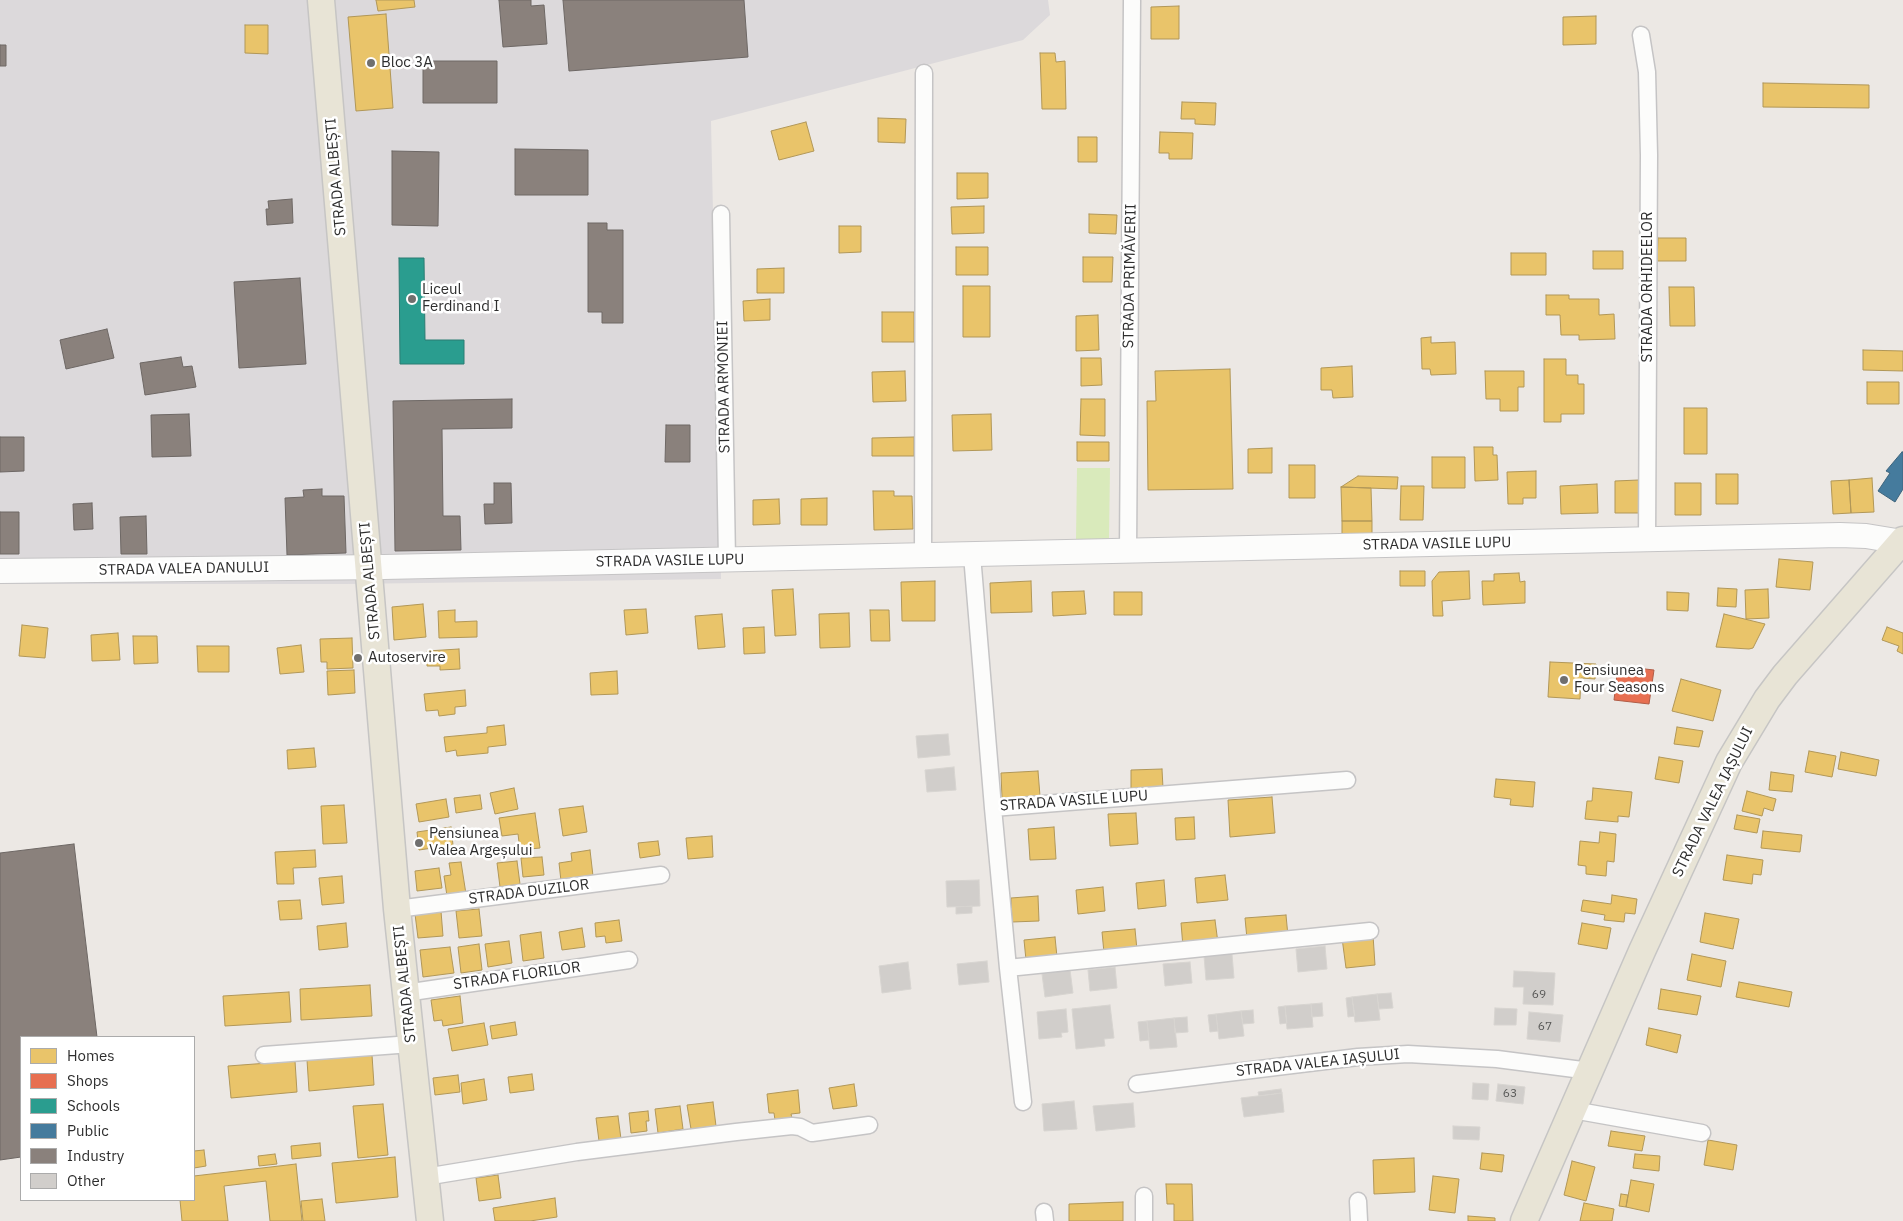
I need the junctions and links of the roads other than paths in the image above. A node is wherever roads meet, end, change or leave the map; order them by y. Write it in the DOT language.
graph roads {
  1 [pos="321,0"];
  2 [pos="1132,1"];
  3 [pos="1641,35"];
  4 [pos="924,73"];
  5 [pos="721,214"];
  6 [pos="1647,540"];
  7 [pos="1902,541"];
  8 [pos="1128,551"];
  9 [pos="972,555"];
  10 [pos="922,556"];
  11 [pos="727,560"];
  12 [pos="369,567"];
  13 [pos="0,571"];
  14 [pos="1347,780"];
  15 [pos="993,808"];
  16 [pos="661,875"];
  17 [pos="397,909"];
  18 [pos="1370,931"];
  19 [pos="628,960"];
  20 [pos="1008,968"];
  21 [pos="405,993"];
  22 [pos="410,1044"];
  23 [pos="264,1055"];
  24 [pos="1590,1071"];
  25 [pos="1137,1084"];
  26 [pos="1023,1102"];
  27 [pos="1573,1110"];
  28 [pos="870,1125"];
  29 [pos="1702,1133"];
  30 [pos="425,1177"];
  31 [pos="1144,1196"];
  32 [pos="1358,1201"];
  33 [pos="430,1221"];
  34 [pos="1144,1221"];
  35 [pos="1359,1221"];
  36 [pos="1524,1221"];
  1 -- 12 [label="main road, STRADA ALBEȘTI"];
  2 -- 8 [label="street, STRADA PRIMĂVERII"];
  3 -- 6 [label="street, STRADA ORHIDEELOR"];
  4 -- 10 [label="street"];
  5 -- 11 [label="street, STRADA ARMONIEI"];
  6 -- 7 [label="main road, STRADA VASILE LUPU"];
  6 -- 8 [label="main road, STRADA VASILE LUPU"];
  7 -- 24 [label="main road, STRADA VALEA IAȘULUI"];
  8 -- 9 [label="main road, STRADA VASILE LUPU"];
  9 -- 10 [label="main road, STRADA VASILE LUPU"];
  9 -- 15 [label="street, STRADA VASILE LUPU"];
  10 -- 11 [label="main road, STRADA VASILE LUPU"];
  11 -- 12 [label="main road, STRADA VASILE LUPU"];
  12 -- 13 [label="main road, STRADA VALEA DANULUI"];
  12 -- 17 [label="main road, STRADA ALBEȘTI"];
  14 -- 15 [label="street, STRADA VASILE LUPU"];
  15 -- 20 [label="street"];
  16 -- 17 [label="street, STRADA DUZILOR"];
  17 -- 21 [label="main road, STRADA ALBEȘTI"];
  18 -- 20 [label="street"];
  19 -- 21 [label="street, STRADA FLORILOR"];
  20 -- 26 [label="street"];
  21 -- 22 [label="main road, STRADA ALBEȘTI"];
  22 -- 23 [label="street"];
  22 -- 30 [label="main road, STRADA ALBEȘTI"];
  24 -- 25 [label="street, STRADA VALEA IAȘULUI"];
  24 -- 27 [label="main road, STRADA VALEA IAȘULUI"];
  27 -- 29 [label="street"];
  27 -- 36 [label="main road, STRADA VALEA IAȘULUI"];
  28 -- 30 [label="street"];
  30 -- 33 [label="main road, STRADA ALBEȘTI"];
  31 -- 34 [label="street"];
  32 -- 35 [label="street"];
}
